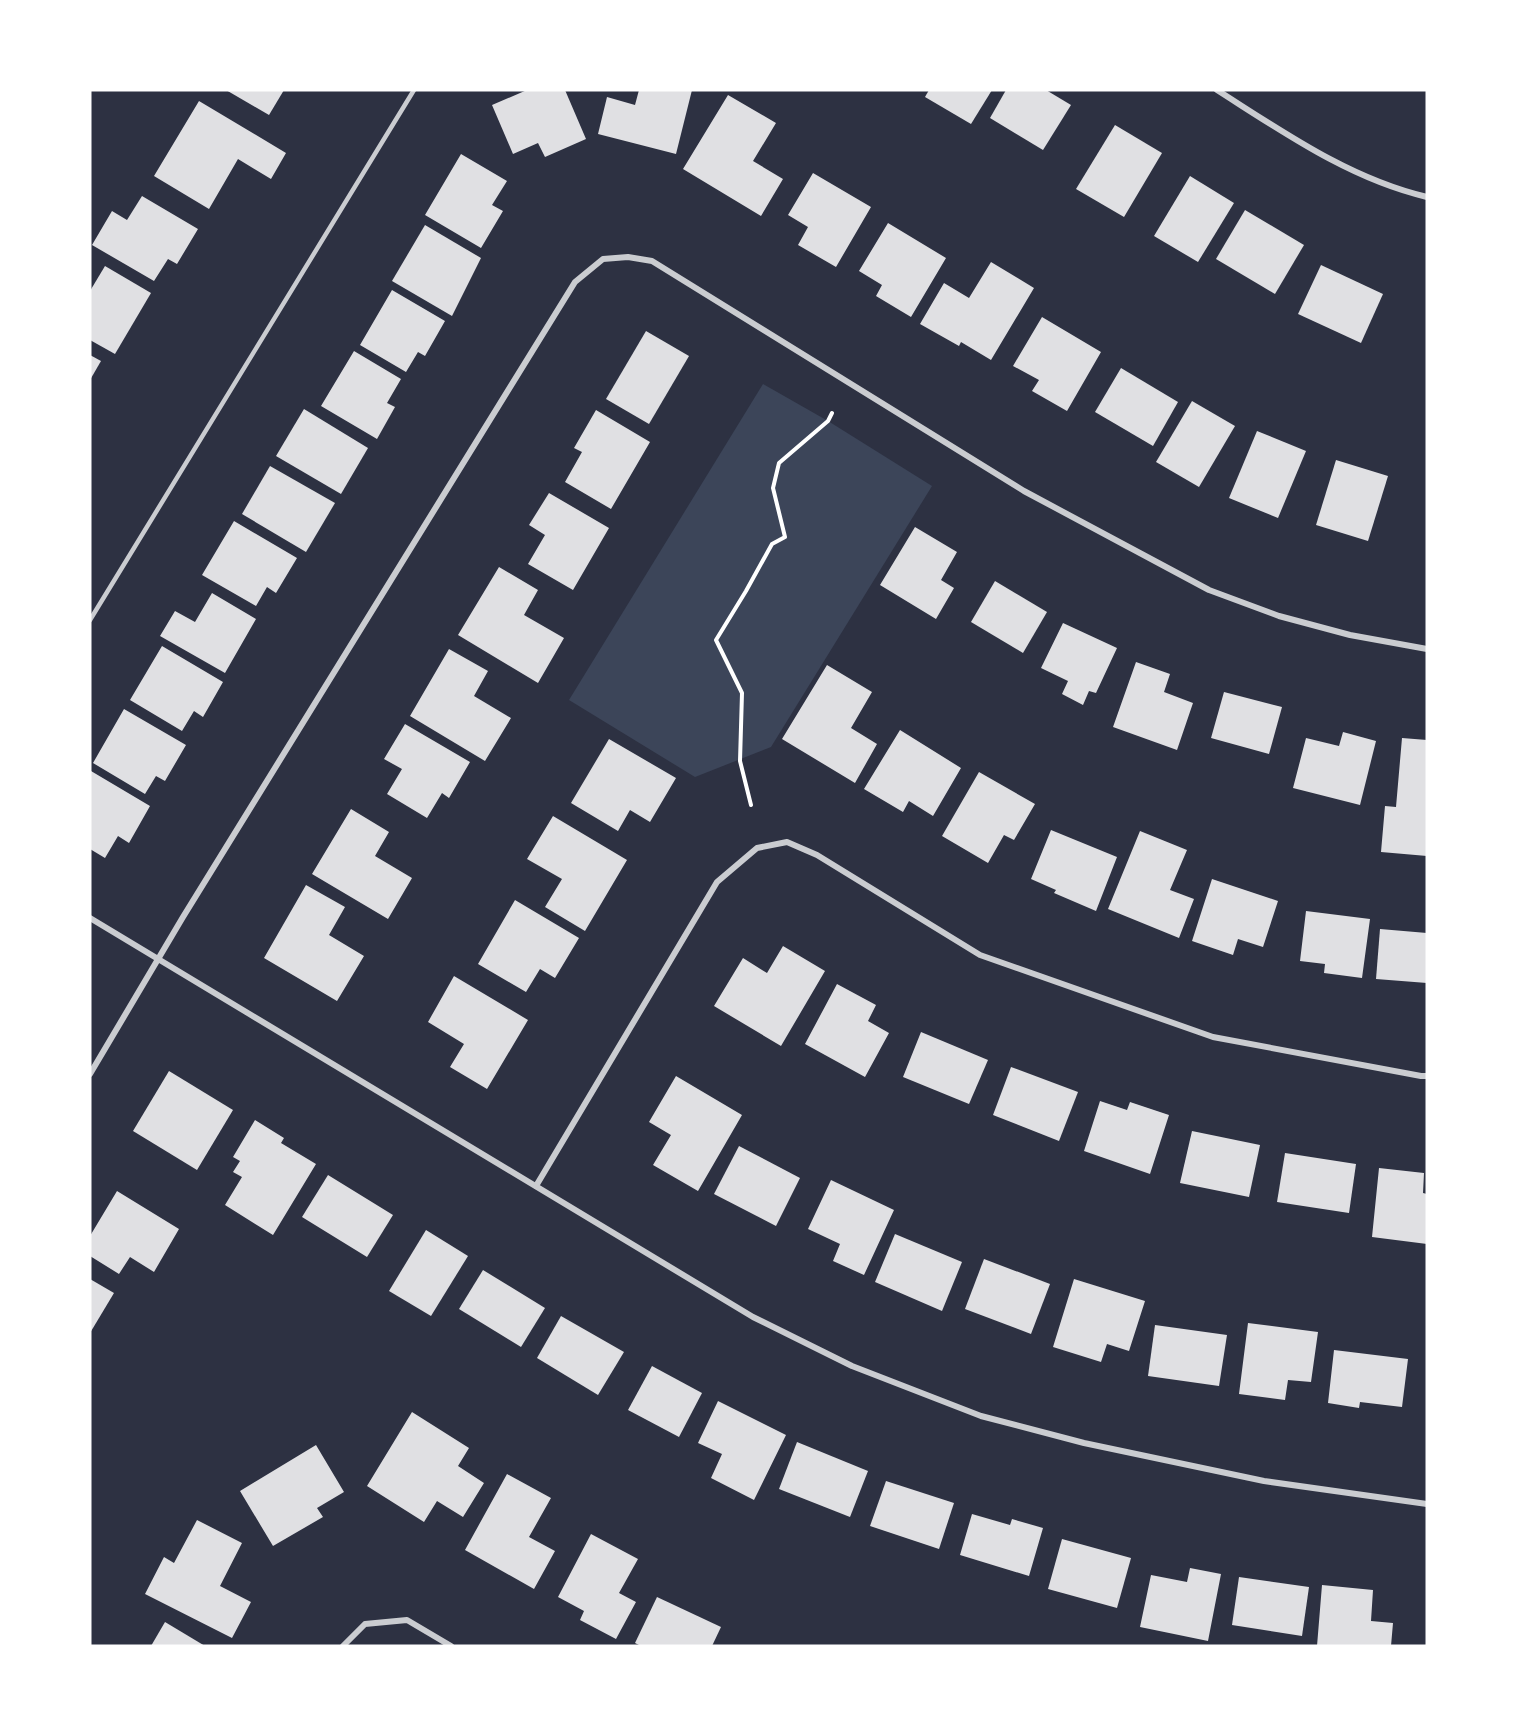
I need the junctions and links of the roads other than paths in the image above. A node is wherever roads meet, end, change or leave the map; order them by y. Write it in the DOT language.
graph roads {
  1 [pos="414,90"];
  2 [pos="1217,90"];
  3 [pos="1427,197"];
  4 [pos="90,620"];
  5 [pos="1427,649"];
  6 [pos="90,918"];
  7 [pos="157,960"];
  8 [pos="90,1074"];
  9 [pos="1427,1076"];
  10 [pos="536,1186"];
  11 [pos="1427,1504"];
  12 [pos="343,1646"];
  13 [pos="451,1646"];
  1 -- 4 [label="lane"];
  2 -- 3 [label="street"];
  5 -- 7 [label="street"];
  6 -- 7 [label="street"];
  7 -- 8 [label="street"];
  7 -- 10 [label="street"];
  9 -- 10 [label="street"];
  10 -- 11 [label="street"];
  12 -- 13 [label="street"];
}
